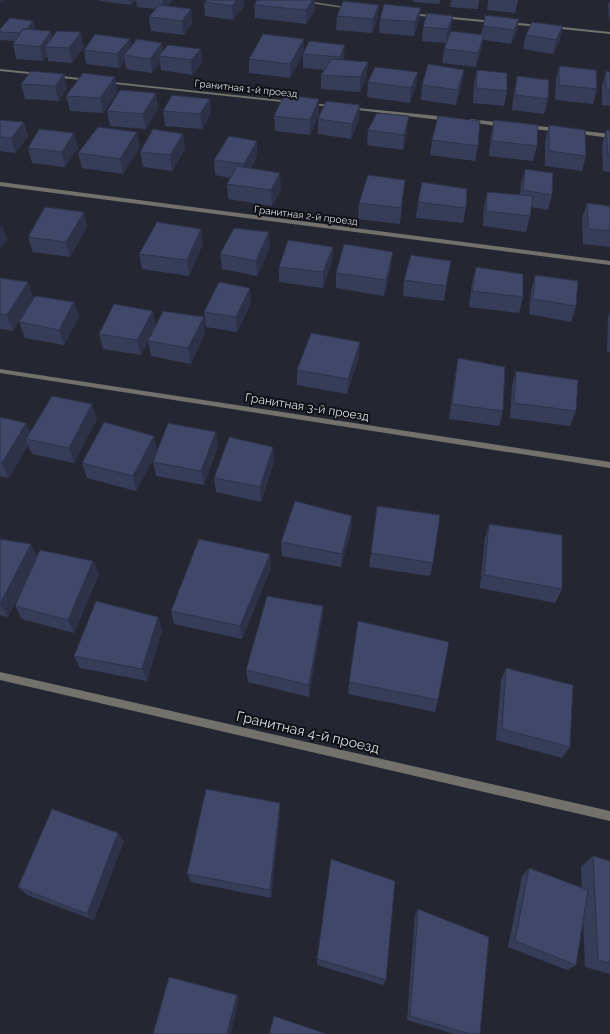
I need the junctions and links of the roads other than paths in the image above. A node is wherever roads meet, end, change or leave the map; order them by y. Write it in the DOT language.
graph roads {
  1 [pos="292,0"];
  2 [pos="357,8"];
  3 [pos="405,13"];
  4 [pos="610,33"];
  5 [pos="0,70"];
  6 [pos="95,81"];
  7 [pos="103,81"];
  8 [pos="452,119"];
  9 [pos="467,121"];
  10 [pos="507,125"];
  11 [pos="523,127"];
  12 [pos="562,131"];
  13 [pos="570,132"];
  14 [pos="610,136"];
  15 [pos="0,184"];
  16 [pos="610,264"];
  17 [pos="0,371"];
  18 [pos="610,465"];
  19 [pos="0,676"];
  20 [pos="610,816"];
  1 -- 2 [label="street"];
  3 -- 4 [label="street"];
  5 -- 6 [label="street"];
  7 -- 8 [label="street, Гранитная 1-й проезд"];
  9 -- 10 [label="street"];
  11 -- 12 [label="street"];
  13 -- 14 [label="street"];
  15 -- 16 [label="street, Гранитная 2-й проезд"];
  17 -- 18 [label="street, Гранитная 3-й проезд"];
  19 -- 20 [label="street, Гранитная 4-й проезд"];
}
